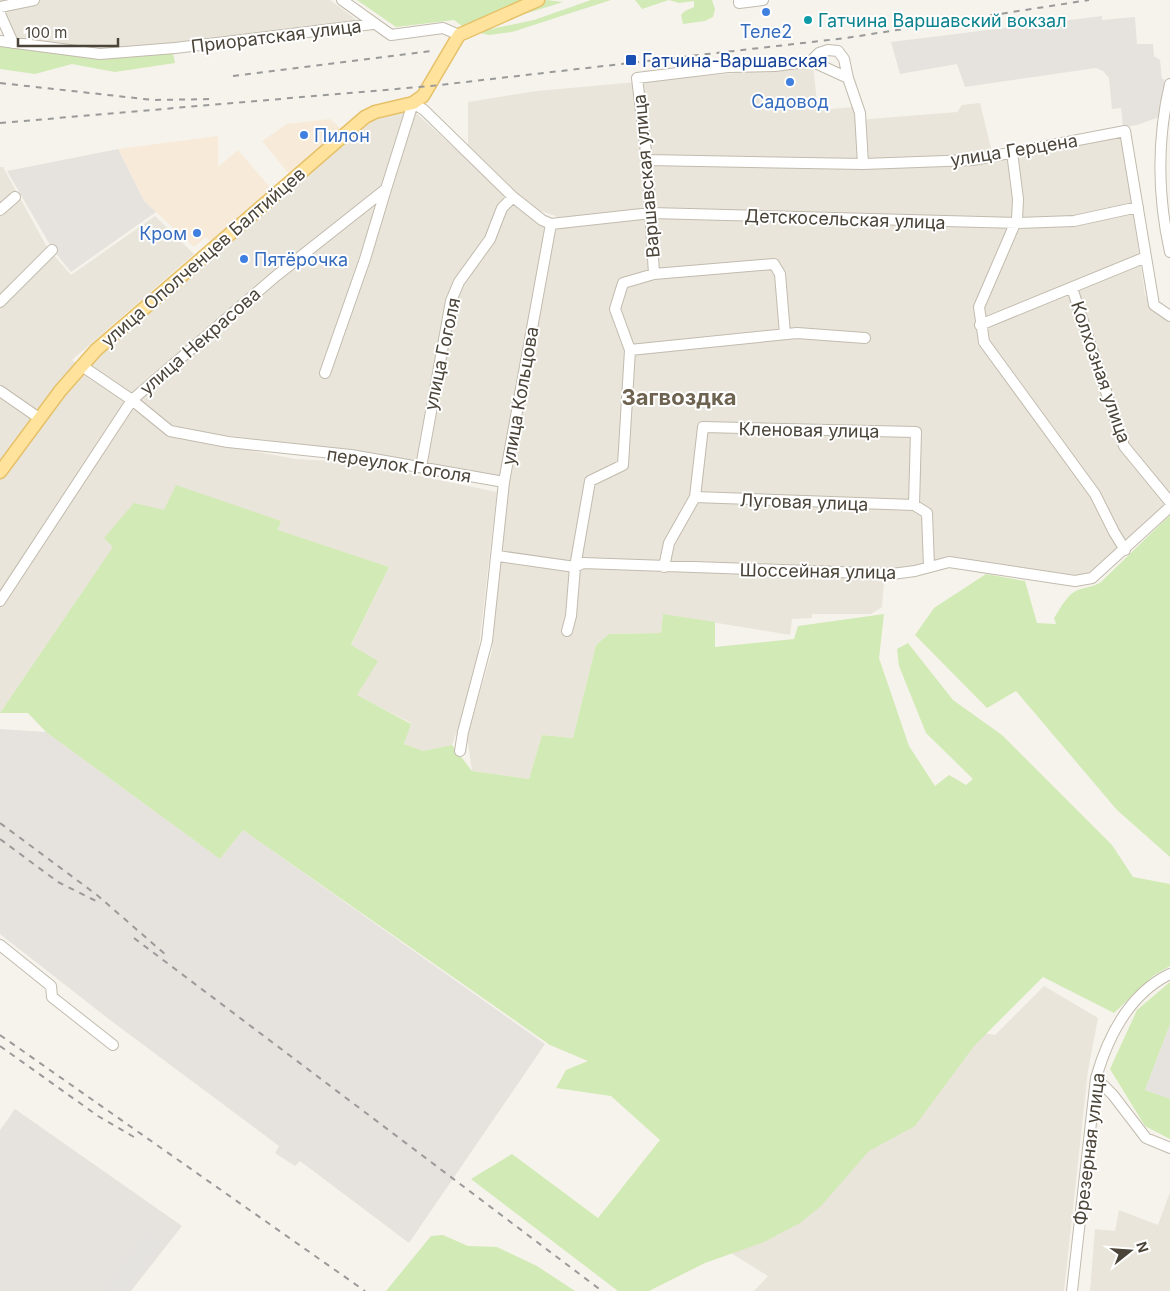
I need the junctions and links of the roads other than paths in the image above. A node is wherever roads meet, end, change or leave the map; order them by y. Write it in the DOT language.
graph roads {
  1 [pos="34,0"];
  2 [pos="342,0"];
  3 [pos="538,0"];
  4 [pos="738,0"];
  5 [pos="763,0"];
  6 [pos="0,7"];
  7 [pos="0,14"];
  8 [pos="373,24"];
  9 [pos="459,35"];
  10 [pos="0,41"];
  11 [pos="12,43"];
  12 [pos="810,61"];
  13 [pos="844,73"];
  14 [pos="1170,84"];
  15 [pos="413,102"];
  16 [pos="1012,152"];
  17 [pos="647,160"];
  18 [pos="863,164"];
  19 [pos="386,190"];
  20 [pos="15,196"];
  21 [pos="513,197"];
  22 [pos="1138,207"];
  23 [pos="0,210"];
  24 [pos="650,213"];
  25 [pos="1015,223"];
  26 [pos="551,224"];
  27 [pos="52,250"];
  28 [pos="1170,252"];
  29 [pos="1146,257"];
  30 [pos="654,274"];
  31 [pos="1072,288"];
  32 [pos="0,302"];
  33 [pos="1170,316"];
  34 [pos="980,325"];
  35 [pos="785,334"];
  36 [pos="865,338"];
  37 [pos="630,350"];
  38 [pos="82,366"];
  39 [pos="325,373"];
  40 [pos="0,390"];
  41 [pos="132,400"];
  42 [pos="39,418"];
  43 [pos="420,468"];
  44 [pos="0,472"];
  45 [pos="504,482"];
  46 [pos="694,497"];
  47 [pos="1170,502"];
  48 [pos="914,505"];
  49 [pos="1170,507"];
  50 [pos="1125,550"];
  51 [pos="498,556"];
  52 [pos="575,567"];
  53 [pos="664,567"];
  54 [pos="929,567"];
  55 [pos="0,601"];
  56 [pos="567,631"];
  57 [pos="460,751"];
  58 [pos="0,945"];
  59 [pos="1170,974"];
  60 [pos="113,1045"];
  61 [pos="1096,1078"];
  62 [pos="1170,1148"];
  63 [pos="1072,1291"];
  1 -- 6 [label="street"];
  2 -- 8 [label="street"];
  3 -- 9 [label="main road"];
  4 -- 5 [label="street"];
  7 -- 11 [label="street"];
  8 -- 9 [label="street"];
  8 -- 11 [label="street, Приоратская улица"];
  9 -- 15 [label="main road, улица Ополченцев Балтийцев"];
  10 -- 11 [label="street, Приоратская улица"];
  12 -- 13 [label="street"];
  12 -- 13 [label="street"];
  12 -- 17 [label="street, Варшавская улица"];
  13 -- 18 [label="street"];
  14 -- 28 [label="street"];
  15 -- 19 [label="street"];
  15 -- 21 [label="street"];
  15 -- 38 [label="main road, улица Ополченцев Балтийцев"];
  16 -- 18 [label="street, улица Герцена"];
  16 -- 22 [label="street, улица Герцена"];
  16 -- 25 [label="street"];
  17 -- 18 [label="street, улица Герцена"];
  17 -- 24 [label="street, Варшавская улица"];
  19 -- 39 [label="street"];
  19 -- 41 [label="street, улица Некрасова"];
  20 -- 23 [label="street"];
  21 -- 26 [label="street"];
  21 -- 43 [label="street, улица Гоголя"];
  22 -- 25 [label="street, Детскосельская улица"];
  22 -- 29 [label="street, улица Герцена"];
  24 -- 25 [label="street, Детскосельская улица"];
  24 -- 26 [label="street, Детскосельская улица"];
  24 -- 30 [label="street, Варшавская улица"];
  25 -- 34 [label="street"];
  26 -- 45 [label="street, улица Кольцова"];
  27 -- 32 [label="street"];
  29 -- 31 [label="street"];
  29 -- 33 [label="street, улица Герцена"];
  30 -- 35 [label="street"];
  30 -- 37 [label="street"];
  31 -- 34 [label="street"];
  31 -- 47 [label="street, Колхозная улица"];
  34 -- 50 [label="street"];
  35 -- 36 [label="street"];
  35 -- 37 [label="street"];
  37 -- 52 [label="street"];
  38 -- 41 [label="street, переулок Гоголя"];
  38 -- 42 [label="main road, улица Ополченцев Балтийцев"];
  40 -- 42 [label="street"];
  41 -- 43 [label="street, переулок Гоголя"];
  41 -- 55 [label="street, улица Некрасова"];
  42 -- 44 [label="main road, улица Ополченцев Балтийцев"];
  43 -- 45 [label="street, переулок Гоголя"];
  45 -- 51 [label="street, улица Кольцова"];
  46 -- 48 [label="street, Луговая улица"];
  46 -- 48 [label="street, Кленовая улица"];
  46 -- 53 [label="street"];
  48 -- 54 [label="street"];
  49 -- 50 [label="street, Шоссейная улица"];
  50 -- 54 [label="street, Шоссейная улица"];
  51 -- 52 [label="street, Шоссейная улица"];
  51 -- 57 [label="street, улица Кольцова"];
  52 -- 53 [label="street, Шоссейная улица"];
  52 -- 56 [label="street"];
  53 -- 54 [label="street, Шоссейная улица"];
  58 -- 60 [label="street"];
  59 -- 61 [label="street, Фрезерная улица"];
  61 -- 62 [label="street"];
  61 -- 63 [label="street, Фрезерная улица"];
}
